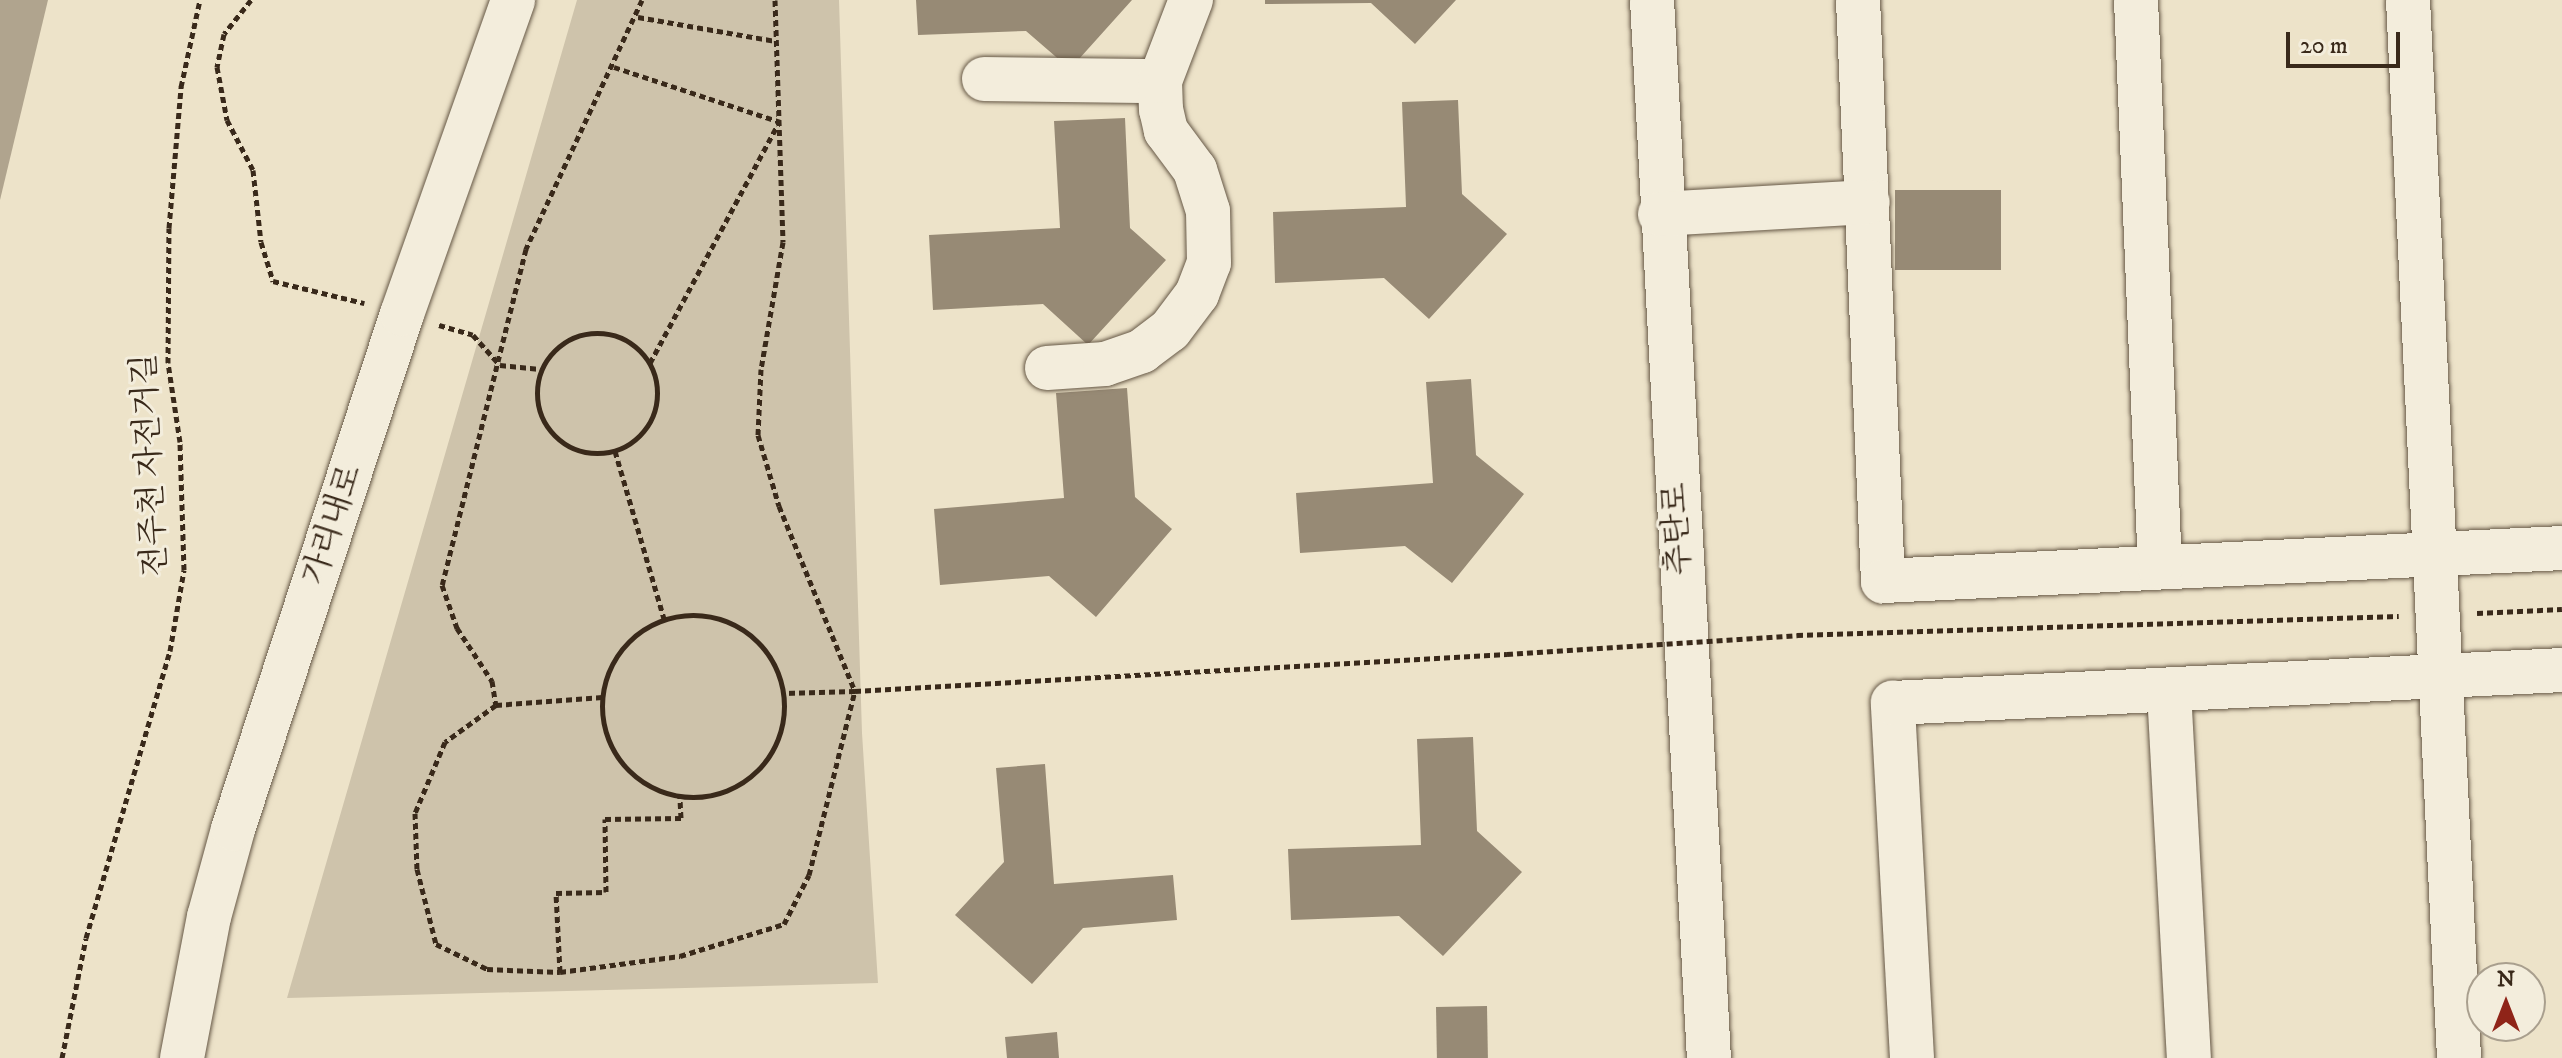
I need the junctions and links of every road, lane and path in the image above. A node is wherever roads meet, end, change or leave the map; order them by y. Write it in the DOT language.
graph roads {
  1 [pos="200,0"];
  2 [pos="251,0"];
  3 [pos="513,0"];
  4 [pos="642,0"];
  5 [pos="775,0"];
  6 [pos="1191,0"];
  7 [pos="1652,0"];
  8 [pos="1858,0"];
  9 [pos="2136,0"];
  10 [pos="2408,0"];
  11 [pos="638,17"];
  12 [pos="775,41"];
  13 [pos="614,67"];
  14 [pos="984,79"];
  15 [pos="1160,81"];
  16 [pos="780,122"];
  17 [pos="1868,202"];
  18 [pos="1660,214"];
  19 [pos="346,298"];
  20 [pos="473,335"];
  21 [pos="650,363"];
  22 [pos="500,365"];
  23 [pos="1047,368"];
  24 [pos="540,369"];
  25 [pos="615,451"];
  26 [pos="2562,548"];
  27 [pos="2433,556"];
  28 [pos="2160,567"];
  29 [pos="2562,609"];
  30 [pos="2435,615"];
  31 [pos="664,619"];
  32 [pos="2562,670"];
  33 [pos="2440,676"];
  34 [pos="855,691"];
  35 [pos="2169,691"];
  36 [pos="784,693"];
  37 [pos="603,697"];
  38 [pos="496,705"];
  39 [pos="680,797"];
  40 [pos="560,972"];
  41 [pos="62,1058"];
  42 [pos="182,1058"];
  43 [pos="1709,1058"];
  44 [pos="1912,1058"];
  45 [pos="2189,1058"];
  46 [pos="2459,1058"];
  1 -- 41 [label="path, 전주천 자전거길"];
  2 -- 19 [label="path"];
  3 -- 42 [label="street, 가리내로"];
  4 -- 11 [label="path"];
  5 -- 12 [label="path"];
  6 -- 15 [label="street"];
  7 -- 18 [label="street, 추탄로"];
  8 -- 17 [label="street"];
  9 -- 28 [label="street"];
  10 -- 27 [label="street"];
  11 -- 12 [label="path"];
  11 -- 13 [label="path"];
  12 -- 16 [label="path"];
  13 -- 16 [label="path"];
  13 -- 22 [label="path"];
  14 -- 15 [label="street"];
  15 -- 23 [label="street"];
  16 -- 21 [label="path"];
  16 -- 34 [label="path"];
  17 -- 18 [label="street"];
  17 -- 28 [label="street"];
  18 -- 43 [label="street, 추탄로"];
  20 -- 22 [label="path"];
  21 -- 24 [label="path"];
  21 -- 25 [label="path"];
  22 -- 24 [label="path"];
  22 -- 38 [label="path"];
  24 -- 25 [label="path"];
  25 -- 31 [label="path"];
  26 -- 27 [label="street"];
  27 -- 28 [label="street"];
  27 -- 30 [label="street"];
  29 -- 30 [label="path"];
  30 -- 33 [label="street"];
  30 -- 34 [label="path, bridge"];
  31 -- 36 [label="path"];
  31 -- 37 [label="path"];
  32 -- 33 [label="street"];
  33 -- 35 [label="street"];
  33 -- 46 [label="street"];
  34 -- 36 [label="path"];
  34 -- 40 [label="path"];
  35 -- 44 [label="street"];
  35 -- 45 [label="street"];
  36 -- 39 [label="path"];
  37 -- 38 [label="path"];
  37 -- 39 [label="path"];
  38 -- 40 [label="path"];
  39 -- 40 [label="path"];
}
